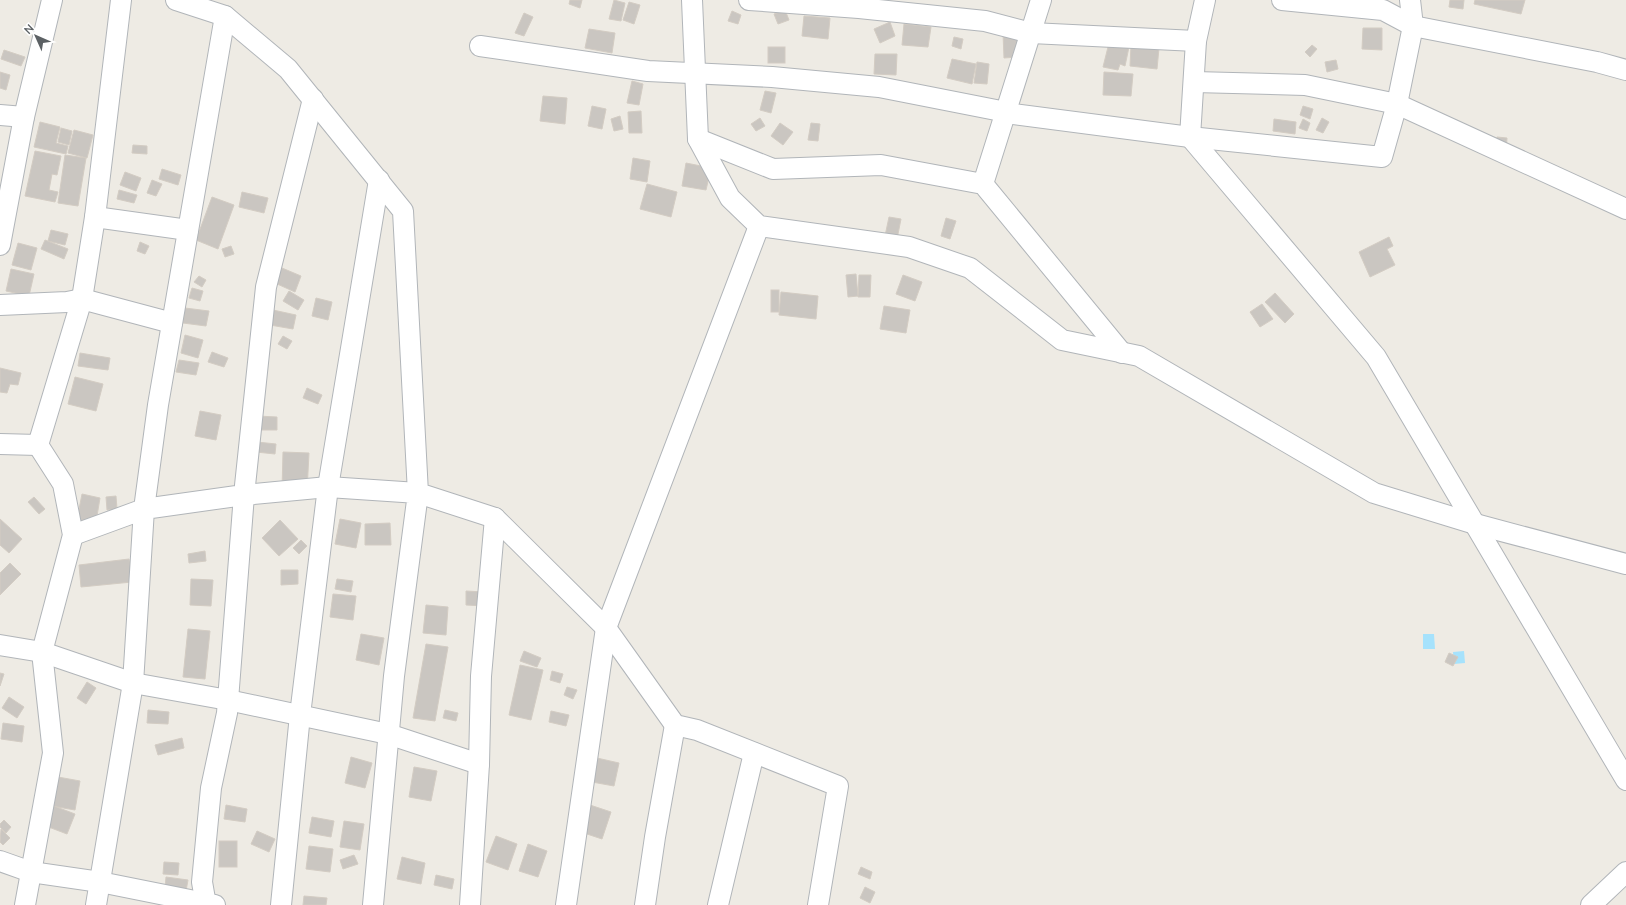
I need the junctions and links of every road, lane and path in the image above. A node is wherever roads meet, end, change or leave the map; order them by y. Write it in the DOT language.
graph roads {
  1 [pos="52,0"];
  2 [pos="121,0"];
  3 [pos="176,0"];
  4 [pos="692,0"];
  5 [pos="749,0"];
  6 [pos="1041,0"];
  7 [pos="1205,0"];
  8 [pos="1282,0"];
  9 [pos="1410,0"];
  10 [pos="225,16"];
  11 [pos="1413,26"];
  12 [pos="1031,33"];
  13 [pos="1196,41"];
  14 [pos="480,46"];
  15 [pos="1626,70"];
  16 [pos="695,74"];
  17 [pos="1194,82"];
  18 [pos="313,99"];
  19 [pos="1397,104"];
  20 [pos="1006,113"];
  21 [pos="0,115"];
  22 [pos="24,117"];
  23 [pos="1190,137"];
  24 [pos="698,139"];
  25 [pos="379,180"];
  26 [pos="983,184"];
  27 [pos="1626,209"];
  28 [pos="95,217"];
  29 [pos="759,226"];
  30 [pos="188,230"];
  31 [pos="0,245"];
  32 [pos="82,299"];
  33 [pos="0,305"];
  34 [pos="172,323"];
  35 [pos="1122,353"];
  36 [pos="0,444"];
  37 [pos="38,445"];
  38 [pos="328,487"];
  39 [pos="418,494"];
  40 [pos="244,495"];
  41 [pos="144,509"];
  42 [pos="495,518"];
  43 [pos="1475,524"];
  44 [pos="73,535"];
  45 [pos="1626,564"];
  46 [pos="606,628"];
  47 [pos="0,645"];
  48 [pos="42,652"];
  49 [pos="133,683"];
  50 [pos="228,700"];
  51 [pos="300,715"];
  52 [pos="675,725"];
  53 [pos="388,734"];
  54 [pos="754,753"];
  55 [pos="479,764"];
  56 [pos="1626,780"];
  57 [pos="0,861"];
  58 [pos="31,872"];
  59 [pos="1626,872"];
  60 [pos="100,882"];
  61 [pos="209,904"];
  62 [pos="25,905"];
  63 [pos="96,905"];
  64 [pos="281,905"];
  65 [pos="373,905"];
  66 [pos="470,905"];
  67 [pos="566,905"];
  68 [pos="645,905"];
  69 [pos="718,905"];
  70 [pos="818,905"];
  71 [pos="1591,905"];
  1 -- 22 [label="street"];
  2 -- 28 [label="street"];
  3 -- 10 [label="street"];
  4 -- 16 [label="street"];
  5 -- 12 [label="street"];
  6 -- 12 [label="street"];
  7 -- 13 [label="street"];
  8 -- 11 [label="street"];
  9 -- 11 [label="street"];
  10 -- 18 [label="street"];
  10 -- 30 [label="street"];
  11 -- 15 [label="street"];
  11 -- 19 [label="street"];
  12 -- 13 [label="street"];
  12 -- 20 [label="street"];
  13 -- 17 [label="street"];
  14 -- 16 [label="street"];
  16 -- 20 [label="street"];
  16 -- 24 [label="street"];
  17 -- 19 [label="street"];
  17 -- 23 [label="street"];
  18 -- 25 [label="street"];
  18 -- 40 [label="street"];
  19 -- 23 [label="street"];
  19 -- 27 [label="street"];
  20 -- 23 [label="street"];
  20 -- 26 [label="street"];
  21 -- 22 [label="street"];
  22 -- 31 [label="street"];
  23 -- 43 [label="street"];
  24 -- 26 [label="street"];
  24 -- 29 [label="street"];
  25 -- 38 [label="street"];
  25 -- 39 [label="street"];
  26 -- 35 [label="street"];
  28 -- 30 [label="street"];
  28 -- 32 [label="street"];
  29 -- 35 [label="street"];
  29 -- 46 [label="street"];
  30 -- 34 [label="street"];
  32 -- 33 [label="street"];
  32 -- 34 [label="street"];
  32 -- 37 [label="street"];
  34 -- 41 [label="street"];
  35 -- 43 [label="street"];
  36 -- 37 [label="street"];
  37 -- 44 [label="street"];
  38 -- 39 [label="street"];
  38 -- 40 [label="street"];
  38 -- 51 [label="street"];
  39 -- 42 [label="street"];
  39 -- 53 [label="street"];
  40 -- 41 [label="street"];
  40 -- 50 [label="street"];
  41 -- 44 [label="street"];
  41 -- 49 [label="street"];
  42 -- 46 [label="street"];
  42 -- 55 [label="street"];
  43 -- 45 [label="street"];
  43 -- 56 [label="street"];
  44 -- 48 [label="street"];
  46 -- 52 [label="street"];
  46 -- 67 [label="street"];
  47 -- 48 [label="street"];
  48 -- 49 [label="street"];
  48 -- 58 [label="street"];
  49 -- 50 [label="street"];
  49 -- 60 [label="street"];
  50 -- 51 [label="street"];
  50 -- 61 [label="street"];
  51 -- 53 [label="street"];
  51 -- 64 [label="street"];
  52 -- 54 [label="street"];
  52 -- 68 [label="street"];
  53 -- 55 [label="street"];
  53 -- 65 [label="street"];
  54 -- 69 [label="street"];
  54 -- 70 [label="street"];
  55 -- 66 [label="street"];
  57 -- 58 [label="street"];
  58 -- 60 [label="street"];
  58 -- 62 [label="street"];
  59 -- 71 [label="street"];
  60 -- 61 [label="street"];
  60 -- 63 [label="street"];
}
